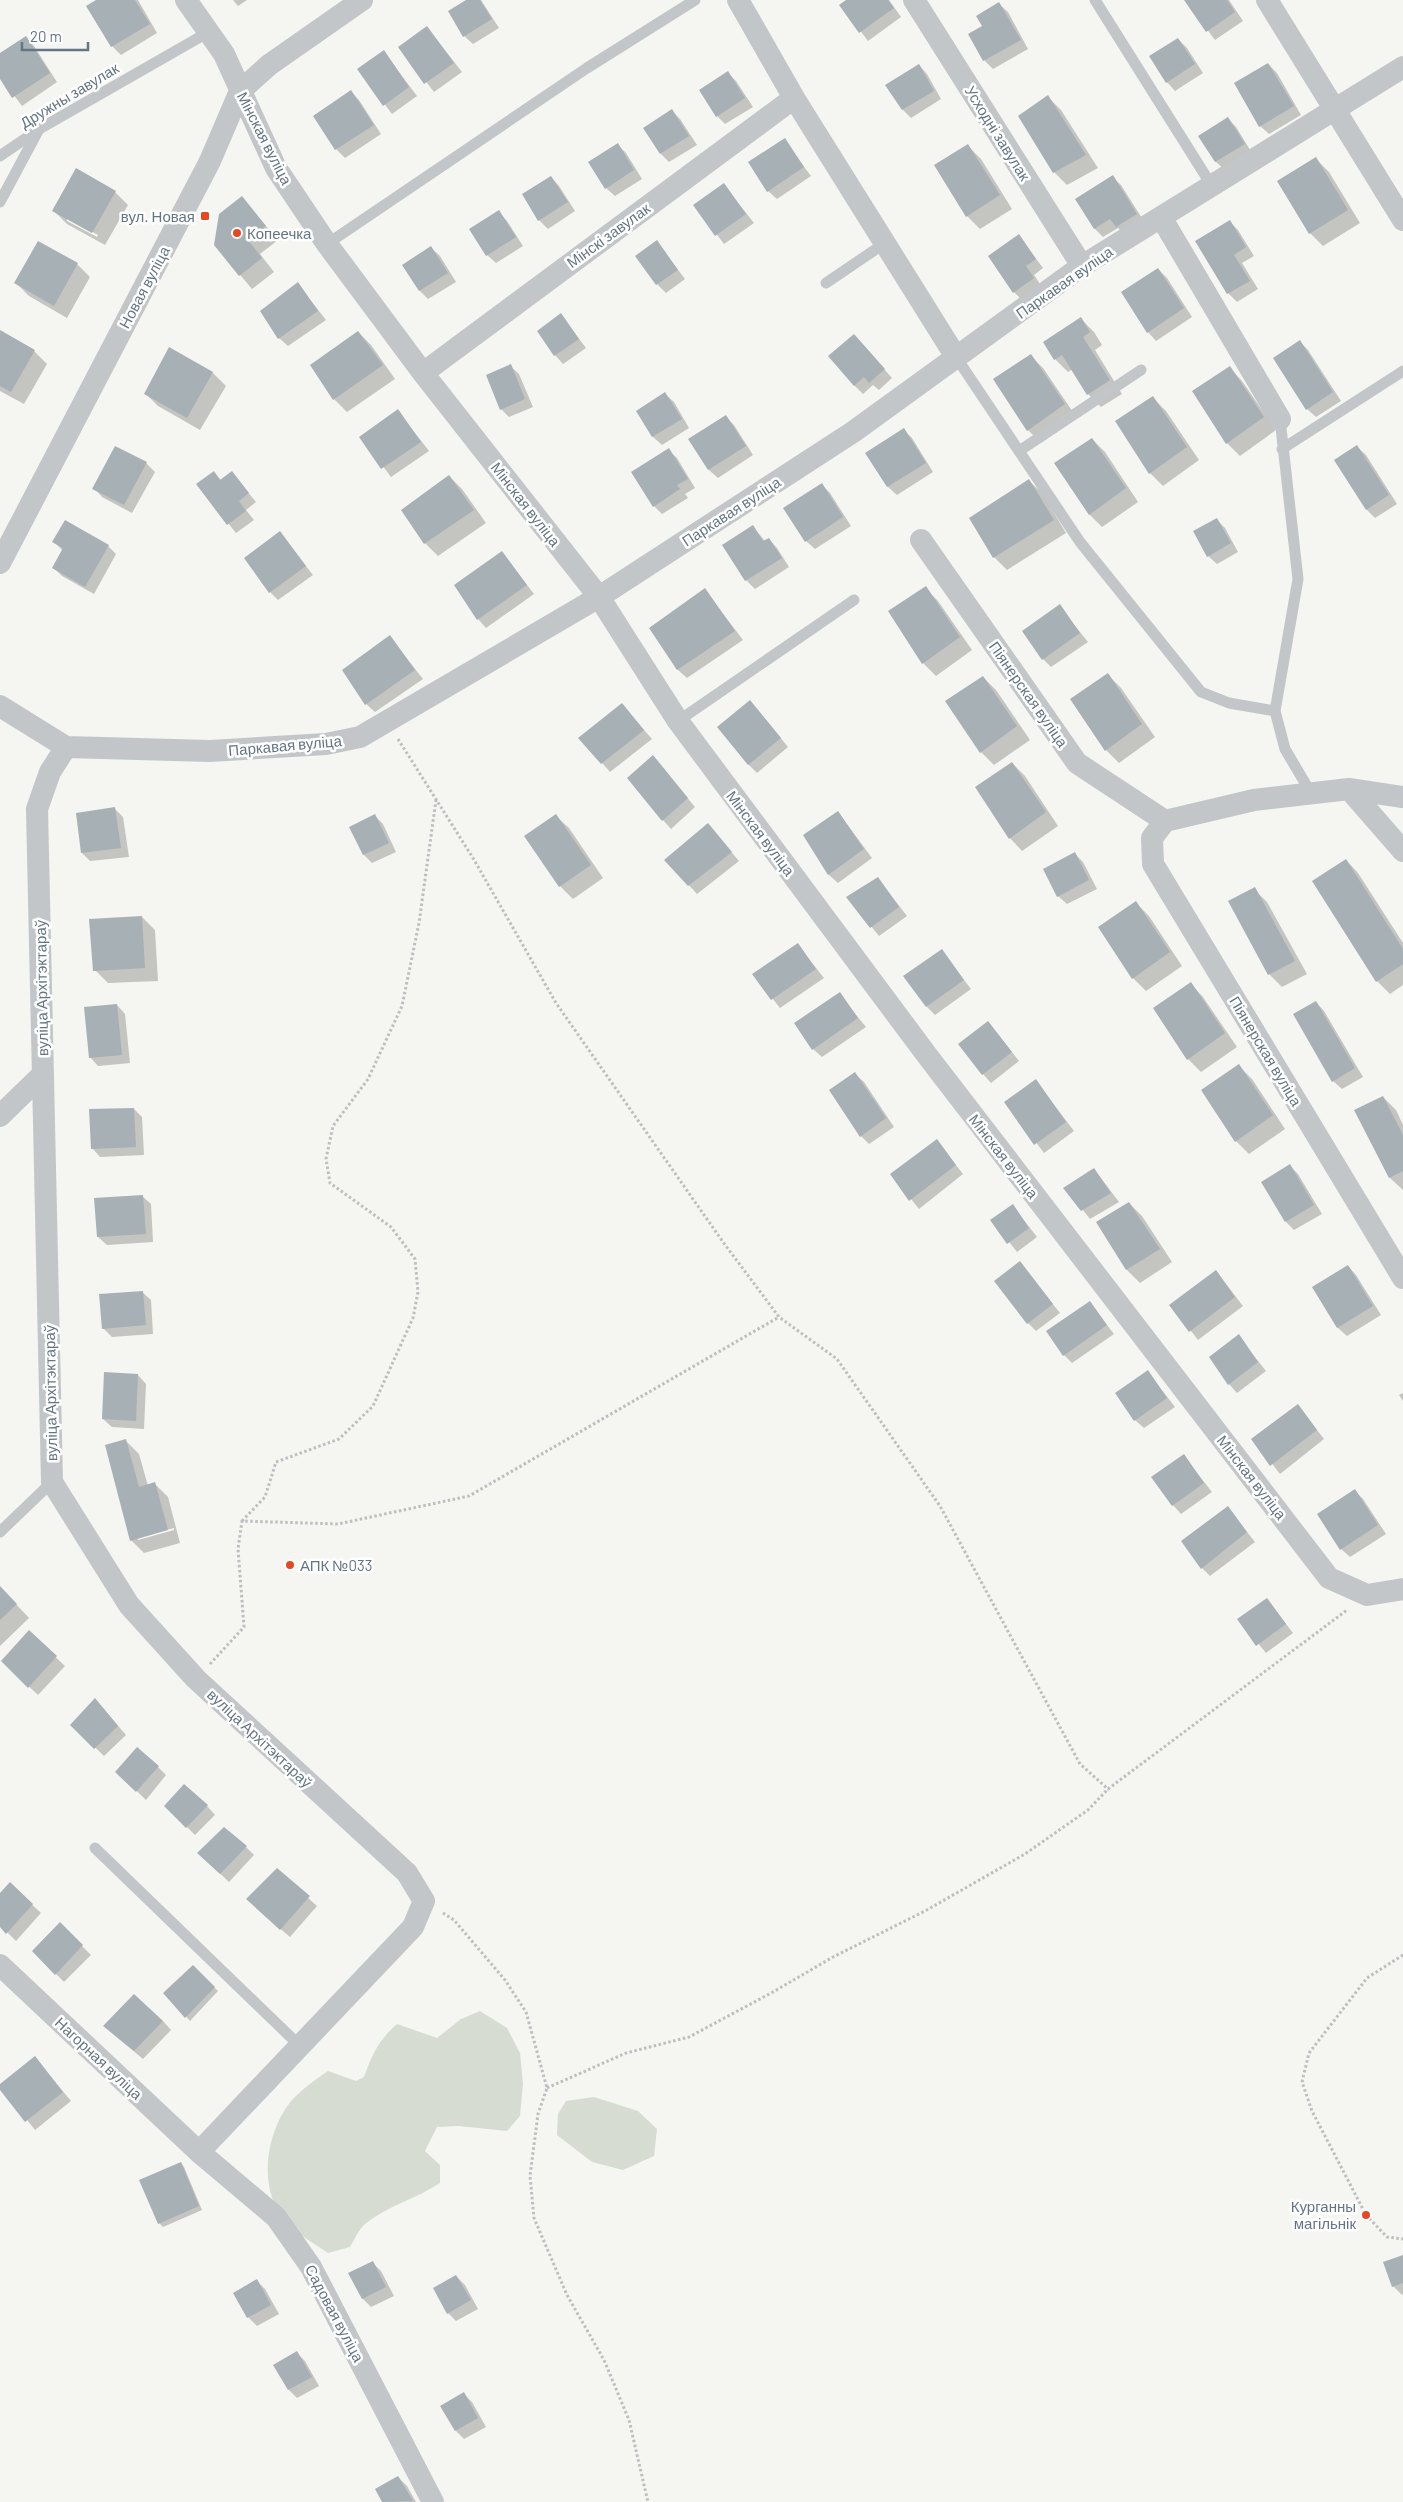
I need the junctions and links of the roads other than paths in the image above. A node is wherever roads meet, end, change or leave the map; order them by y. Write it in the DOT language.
graph roads {
  1 [pos="186,0"];
  2 [pos="362,0"];
  3 [pos="695,0"];
  4 [pos="738,0"];
  5 [pos="914,0"];
  6 [pos="1095,0"];
  7 [pos="1267,0"];
  8 [pos="207,33"];
  9 [pos="1401,72"];
  10 [pos="240,91"];
  11 [pos="794,98"];
  12 [pos="1334,109"];
  13 [pos="40,128"];
  14 [pos="0,156"];
  15 [pos="1212,186"];
  16 [pos="0,202"];
  17 [pos="1161,217"];
  18 [pos="1403,220"];
  19 [pos="885,243"];
  20 [pos="327,244"];
  21 [pos="1082,266"];
  22 [pos="826,283"];
  23 [pos="956,356"];
  24 [pos="1141,370"];
  25 [pos="1403,371"];
  26 [pos="422,373"];
  27 [pos="1280,419"];
  28 [pos="1282,449"];
  29 [pos="1019,451"];
  30 [pos="921,540"];
  31 [pos="0,563"];
  32 [pos="598,597"];
  33 [pos="854,600"];
  34 [pos="0,706"];
  35 [pos="1275,711"];
  36 [pos="678,721"];
  37 [pos="66,747"];
  38 [pos="1349,789"];
  39 [pos="1310,793"];
  40 [pos="1403,798"];
  41 [pos="1165,821"];
  42 [pos="1403,851"];
  43 [pos="43,1074"];
  44 [pos="0,1116"];
  45 [pos="1403,1278"];
  46 [pos="52,1482"];
  47 [pos="0,1532"];
  48 [pos="1403,1588"];
  49 [pos="95,1848"];
  50 [pos="0,1965"];
  51 [pos="300,2047"];
  52 [pos="199,2152"];
  53 [pos="433,2502"];
  1 -- 8 [label="street, Мінская вуліца"];
  2 -- 10 [label="street, Новая вуліца"];
  3 -- 20 [label="lane"];
  4 -- 11 [label="street"];
  5 -- 21 [label="street, Усходні завулак"];
  6 -- 15 [label="lane"];
  7 -- 12 [label="street"];
  8 -- 10 [label="street, Мінская вуліца"];
  8 -- 13 [label="lane, Дружны завулак"];
  9 -- 12 [label="street, Паркавая вуліца"];
  10 -- 20 [label="street, Мінская вуліца"];
  10 -- 31 [label="street, Новая вуліца"];
  11 -- 19 [label="street"];
  11 -- 26 [label="street, Мінскі завулак"];
  12 -- 15 [label="street, Паркавая вуліца"];
  12 -- 18 [label="street"];
  13 -- 14 [label="lane, Дружны завулак"];
  13 -- 16 [label="lane"];
  15 -- 17 [label="street, Паркавая вуліца"];
  17 -- 21 [label="street, Паркавая вуліца"];
  17 -- 27 [label="street"];
  19 -- 22 [label="lane"];
  19 -- 23 [label="street"];
  20 -- 26 [label="street, Мінская вуліца"];
  21 -- 23 [label="street, Паркавая вуліца"];
  23 -- 29 [label="lane"];
  23 -- 32 [label="street, Паркавая вуліца"];
  24 -- 29 [label="lane"];
  25 -- 28 [label="lane"];
  26 -- 32 [label="street, Мінская вуліца"];
  27 -- 28 [label="lane"];
  28 -- 35 [label="lane"];
  29 -- 35 [label="lane"];
  30 -- 41 [label="street, Піянерская вуліца"];
  32 -- 36 [label="street, Мінская вуліца"];
  32 -- 37 [label="street, Паркавая вуліца"];
  33 -- 36 [label="lane"];
  34 -- 37 [label="street, Паркавая вуліца"];
  35 -- 39 [label="lane"];
  36 -- 48 [label="street, Мінская вуліца"];
  37 -- 43 [label="street, вуліца Архітэктараў"];
  38 -- 39 [label="street"];
  38 -- 40 [label="street"];
  38 -- 42 [label="street"];
  39 -- 41 [label="street"];
  41 -- 45 [label="street, Піянерская вуліца"];
  43 -- 44 [label="street"];
  43 -- 46 [label="street, вуліца Архітэктараў"];
  46 -- 47 [label="lane"];
  46 -- 51 [label="street, вуліца Архітэктараў"];
  49 -- 51 [label="lane"];
  50 -- 52 [label="street, Нагорная вуліца"];
  51 -- 52 [label="street"];
  52 -- 53 [label="street, Садовая вуліца"];
}
